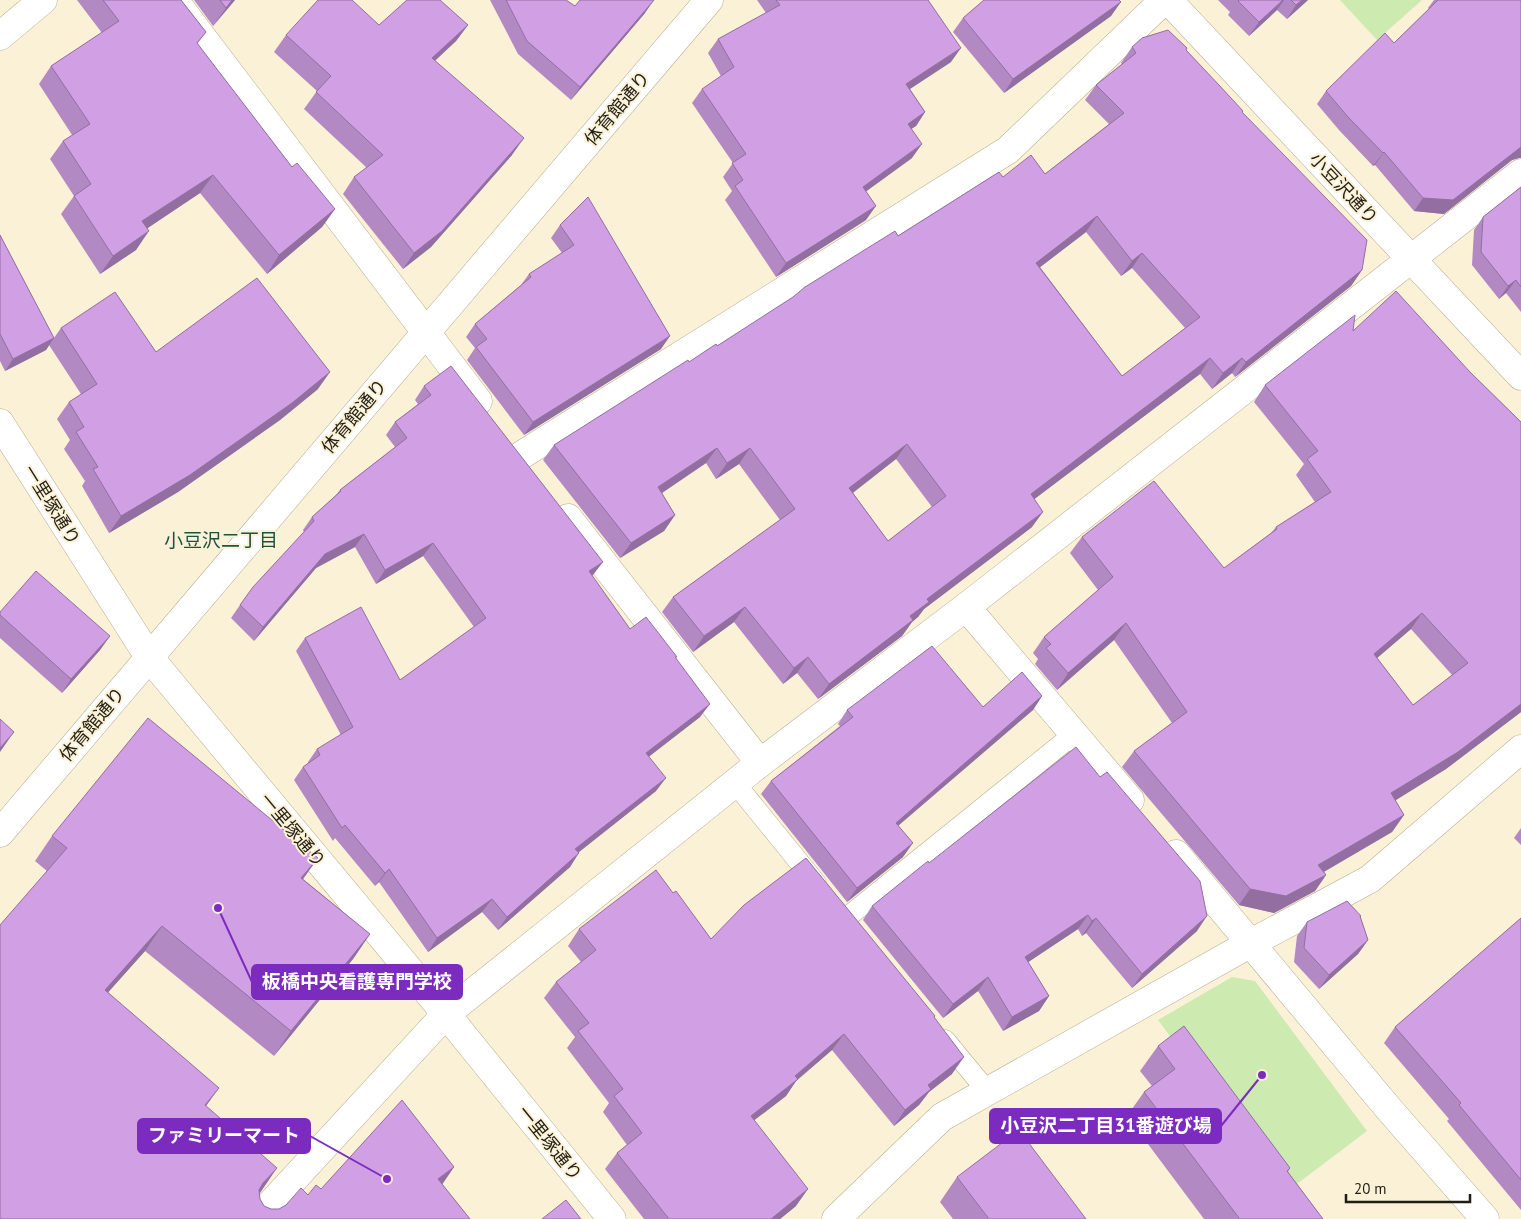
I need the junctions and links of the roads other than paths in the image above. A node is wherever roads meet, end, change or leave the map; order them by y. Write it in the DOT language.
graph roads {
  1 [pos="43,0"];
  2 [pos="174,0"];
  3 [pos="709,0"];
  4 [pos="1164,0"];
  5 [pos="1168,0"];
  6 [pos="0,36"];
  7 [pos="1521,173"];
  8 [pos="1411,259"];
  9 [pos="426,332"];
  10 [pos="1521,376"];
  11 [pos="0,423"];
  12 [pos="520,456"];
  13 [pos="538,479"];
  14 [pos="556,502"];
  15 [pos="966,607"];
  16 [pos="149,657"];
  17 [pos="1074,734"];
  18 [pos="1521,749"];
  19 [pos="760,763"];
  20 [pos="735,783"];
  21 [pos="1144,816"];
  22 [pos="0,833"];
  23 [pos="1162,838"];
  24 [pos="1250,943"];
  25 [pos="446,1014"];
  26 [pos="932,1024"];
  27 [pos="987,1091"];
  28 [pos="257,1219"];
  29 [pos="612,1219"];
  30 [pos="836,1219"];
  31 [pos="1486,1219"];
  1 -- 6 [label="street"];
  2 -- 9 [label="street"];
  3 -- 9 [label="street, 体育館通り"];
  4 -- 12 [label="street"];
  5 -- 8 [label="street, 小豆沢通り"];
  7 -- 8 [label="street"];
  8 -- 10 [label="street, 小豆沢通り"];
  8 -- 15 [label="street"];
  9 -- 12 [label="street"];
  9 -- 16 [label="street, 体育館通り"];
  11 -- 16 [label="street, 一里塚通り"];
  12 -- 13 [label="street"];
  14 -- 19 [label="street"];
  15 -- 17 [label="street"];
  15 -- 19 [label="street"];
  16 -- 22 [label="street, 体育館通り"];
  16 -- 25 [label="street, 一里塚通り"];
  17 -- 20 [label="lane"];
  17 -- 21 [label="street"];
  18 -- 24 [label="street"];
  19 -- 20 [label="street"];
  20 -- 25 [label="street"];
  23 -- 24 [label="street"];
  24 -- 27 [label="street"];
  24 -- 31 [label="street"];
  25 -- 28 [label="street"];
  25 -- 29 [label="street, 一里塚通り"];
  26 -- 27 [label="lane"];
  27 -- 30 [label="street"];
}
